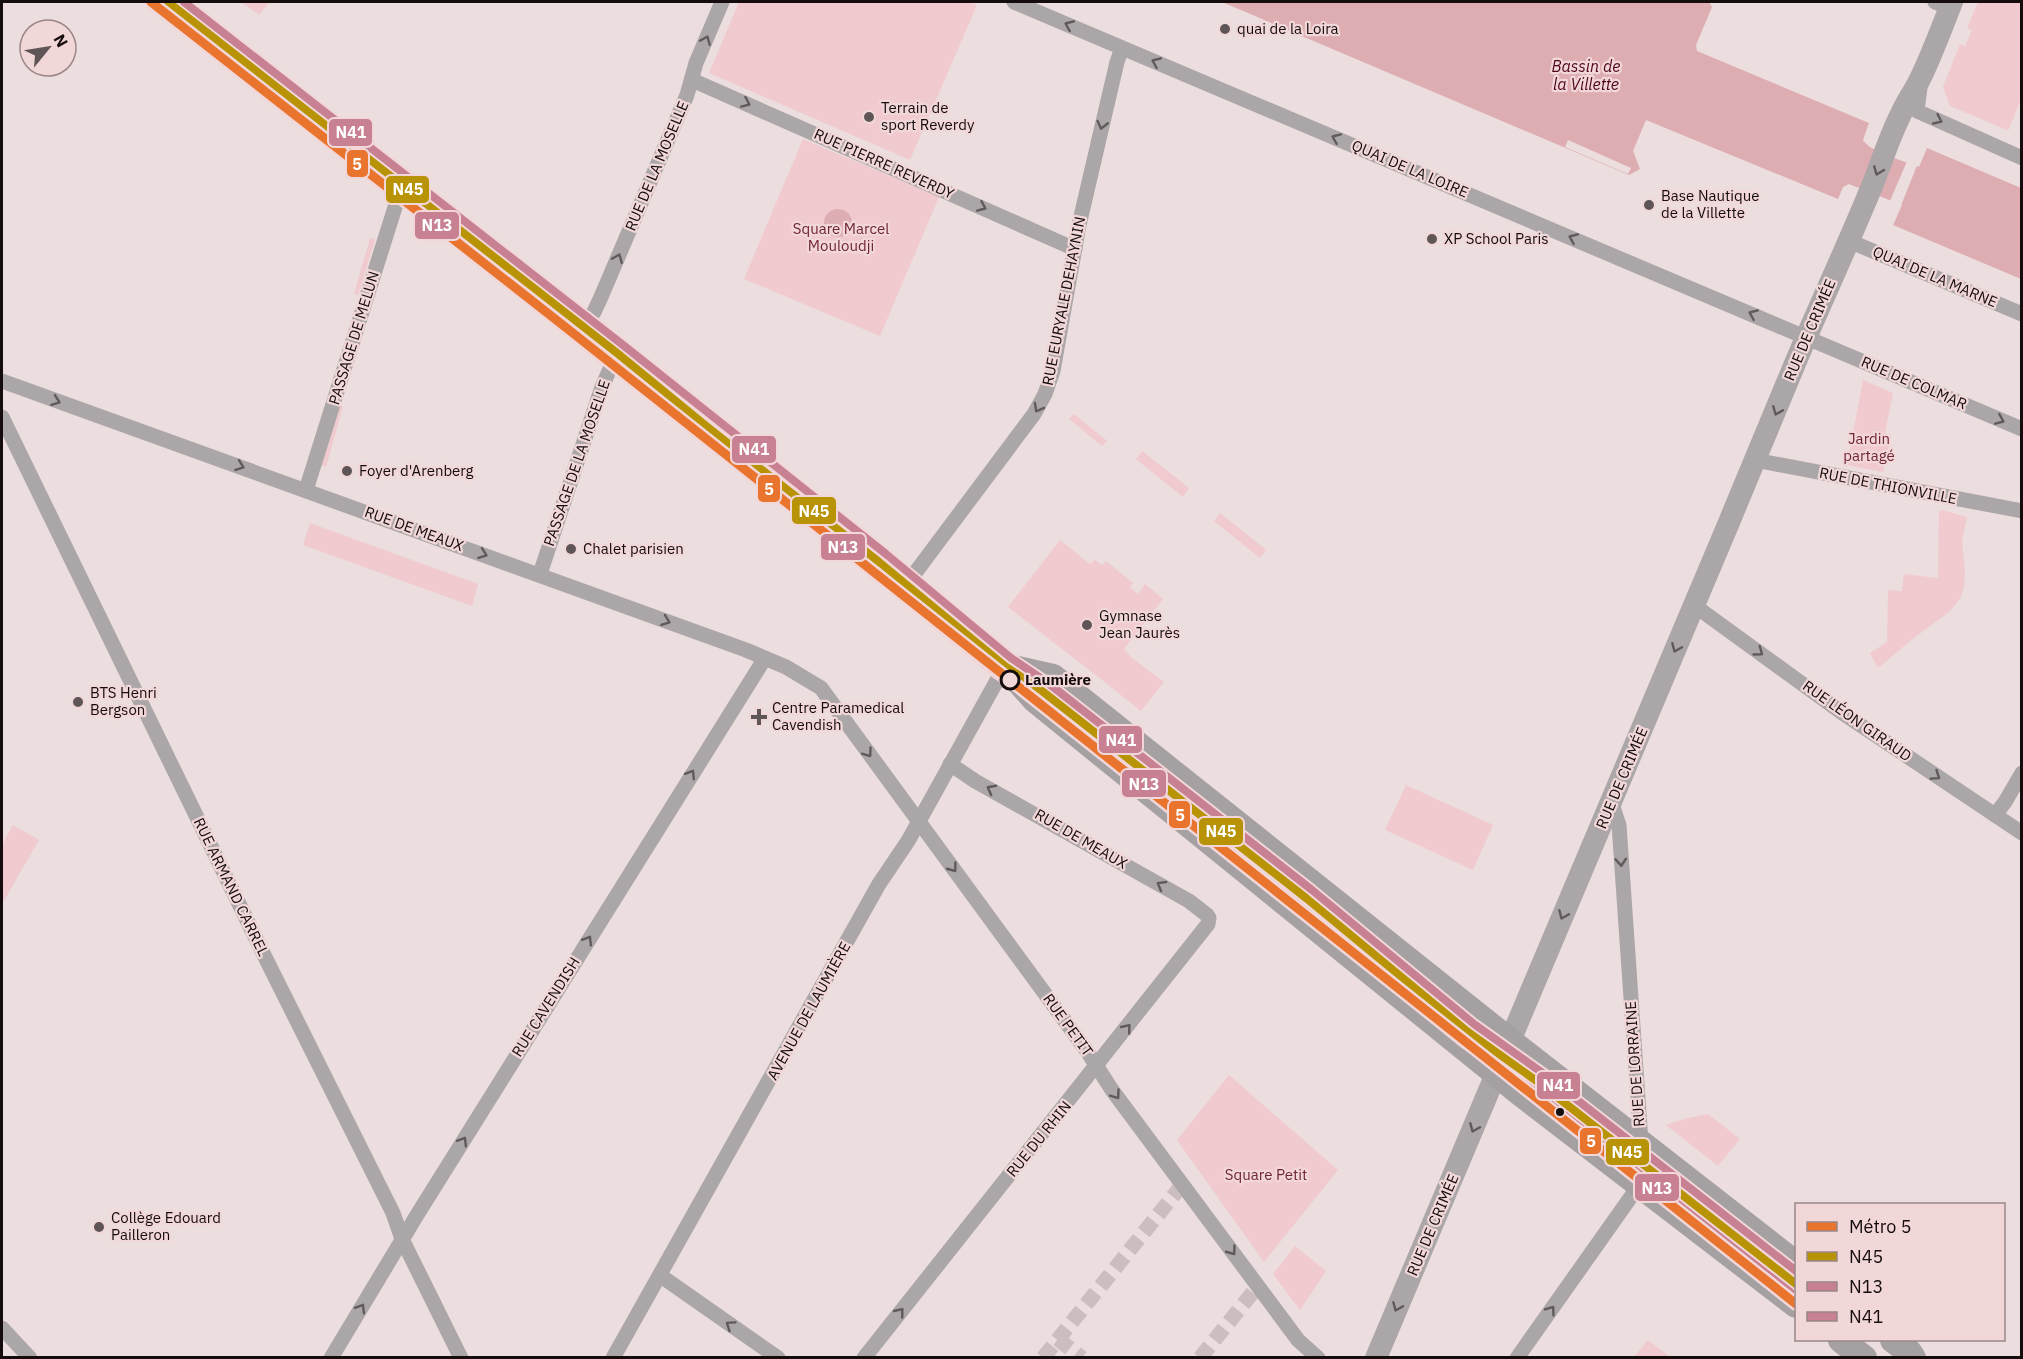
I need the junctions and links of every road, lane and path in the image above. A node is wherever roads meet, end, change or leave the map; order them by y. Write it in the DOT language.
graph roads {
  1 [pos="168,2"];
  2 [pos="722,2"];
  3 [pos="1014,2"];
  4 [pos="1946,4"];
  5 [pos="1122,48"];
  6 [pos="1922,75"];
  7 [pos="692,80"];
  8 [pos="2021,158"];
  9 [pos="402,185"];
  10 [pos="1849,241"];
  11 [pos="1075,249"];
  12 [pos="2022,314"];
  13 [pos="583,326"];
  14 [pos="1807,337"];
  15 [pos="616,353"];
  16 [pos="2,381"];
  17 [pos="2,417"];
  18 [pos="2022,429"];
  19 [pos="1755,460"];
  20 [pos="306,490"];
  21 [pos="2022,511"];
  22 [pos="540,574"];
  23 [pos="906,585"];
  24 [pos="1695,606"];
  25 [pos="765,658"];
  26 [pos="1005,666"];
  27 [pos="821,688"];
  28 [pos="950,764"];
  29 [pos="2022,773"];
  30 [pos="1612,804"];
  31 [pos="1995,815"];
  32 [pos="918,821"];
  33 [pos="2022,832"];
  34 [pos="1209,918"];
  35 [pos="1510,1041"];
  36 [pos="1097,1066"];
  37 [pos="1498,1074"];
  38 [pos="1641,1142"];
  39 [pos="1640,1184"];
  40 [pos="402,1239"];
  41 [pos="1795,1262"];
  42 [pos="661,1276"];
  43 [pos="1795,1303"];
  44 [pos="2,1328"];
  45 [pos="1842,1341"];
  46 [pos="1894,1341"];
  47 [pos="30,1358"];
  48 [pos="331,1358"];
  49 [pos="461,1358"];
  50 [pos="614,1358"];
  51 [pos="778,1358"];
  52 [pos="864,1358"];
  53 [pos="1318,1358"];
  54 [pos="1376,1358"];
  55 [pos="1517,1358"];
  56 [pos="1864,1358"];
  57 [pos="1913,1358"];
  1 -- 9 [label="main road"];
  7 -- 2 [label="street, RUE DE LA MOSELLE, one-way"];
  5 -- 3 [label="street, QUAI DE LA LOIRE, one-way"];
  4 -- 6 [label="street"];
  5 -- 11 [label="street, RUE EURYALE DEHAYNIN, one-way"];
  14 -- 5 [label="street, QUAI DE LA LOIRE, one-way"];
  6 -- 8 [label="street, one-way"];
  6 -- 10 [label="street, RUE DE CRIMÉE, one-way"];
  7 -- 11 [label="street, RUE PIERRE REVERDY, one-way"];
  13 -- 7 [label="street, RUE DE LA MOSELLE, one-way"];
  9 -- 13 [label="main road"];
  9 -- 20 [label="street, PASSAGE DE MELUN"];
  10 -- 12 [label="street, QUAI DE LA MARNE"];
  10 -- 14 [label="street, RUE DE CRIMÉE"];
  11 -- 23 [label="street, RUE EURYALE DEHAYNIN, one-way"];
  13 -- 15 [label="main road"];
  14 -- 18 [label="street, RUE DE COLMAR, one-way"];
  14 -- 19 [label="street, RUE DE CRIMÉE, one-way"];
  15 -- 22 [label="street, PASSAGE DE LA MOSELLE"];
  15 -- 23 [label="main road"];
  16 -- 20 [label="street, RUE DE MEAUX, one-way"];
  17 -- 40 [label="street, RUE ARMAND CARREL"];
  19 -- 21 [label="street, RUE DE THIONVILLE"];
  19 -- 24 [label="street, RUE DE CRIMÉE"];
  20 -- 22 [label="street, RUE DE MEAUX, one-way"];
  22 -- 25 [label="street, RUE DE MEAUX, one-way"];
  23 -- 26 [label="main road"];
  24 -- 30 [label="street, RUE DE CRIMÉE, one-way"];
  24 -- 31 [label="street, RUE LÉON GIRAUD, one-way"];
  25 -- 27 [label="street, RUE DE MEAUX"];
  40 -- 25 [label="street, RUE CAVENDISH, one-way"];
  26 -- 28 [label="street, AVENUE DE LAUMIÈRE"];
  26 -- 35 [label="main road"];
  26 -- 37 [label="main road"];
  27 -- 32 [label="street, RUE PETIT, one-way"];
  28 -- 32 [label="street, AVENUE DE LAUMIÈRE"];
  34 -- 28 [label="street, RUE DE MEAUX, one-way"];
  29 -- 31 [label="street"];
  30 -- 35 [label="street, RUE DE CRIMÉE, one-way"];
  30 -- 38 [label="street, RUE DE LORRAINE, one-way"];
  31 -- 33 [label="street, RUE LÉON GIRAUD"];
  32 -- 36 [label="street, RUE PETIT, one-way"];
  32 -- 42 [label="street, AVENUE DE LAUMIÈRE"];
  36 -- 34 [label="street, RUE DU RHIN, one-way"];
  35 -- 37 [label="street, RUE DE CRIMÉE"];
  35 -- 38 [label="main road"];
  52 -- 36 [label="street, RUE DU RHIN, one-way"];
  36 -- 53 [label="street, RUE PETIT, one-way"];
  37 -- 39 [label="main road"];
  37 -- 54 [label="street, RUE DE CRIMÉE, one-way"];
  38 -- 39 [label="street, RUE DE LORRAINE"];
  38 -- 41 [label="main road"];
  39 -- 43 [label="main road"];
  55 -- 39 [label="street, one-way"];
  48 -- 40 [label="street, RUE CAVENDISH, one-way"];
  40 -- 49 [label="street, RUE ARMAND CARREL"];
  42 -- 50 [label="street, AVENUE DE LAUMIÈRE"];
  51 -- 42 [label="street, one-way"];
  44 -- 47 [label="street"];
  45 -- 56 [label="main road"];
  46 -- 57 [label="main road"];
}
